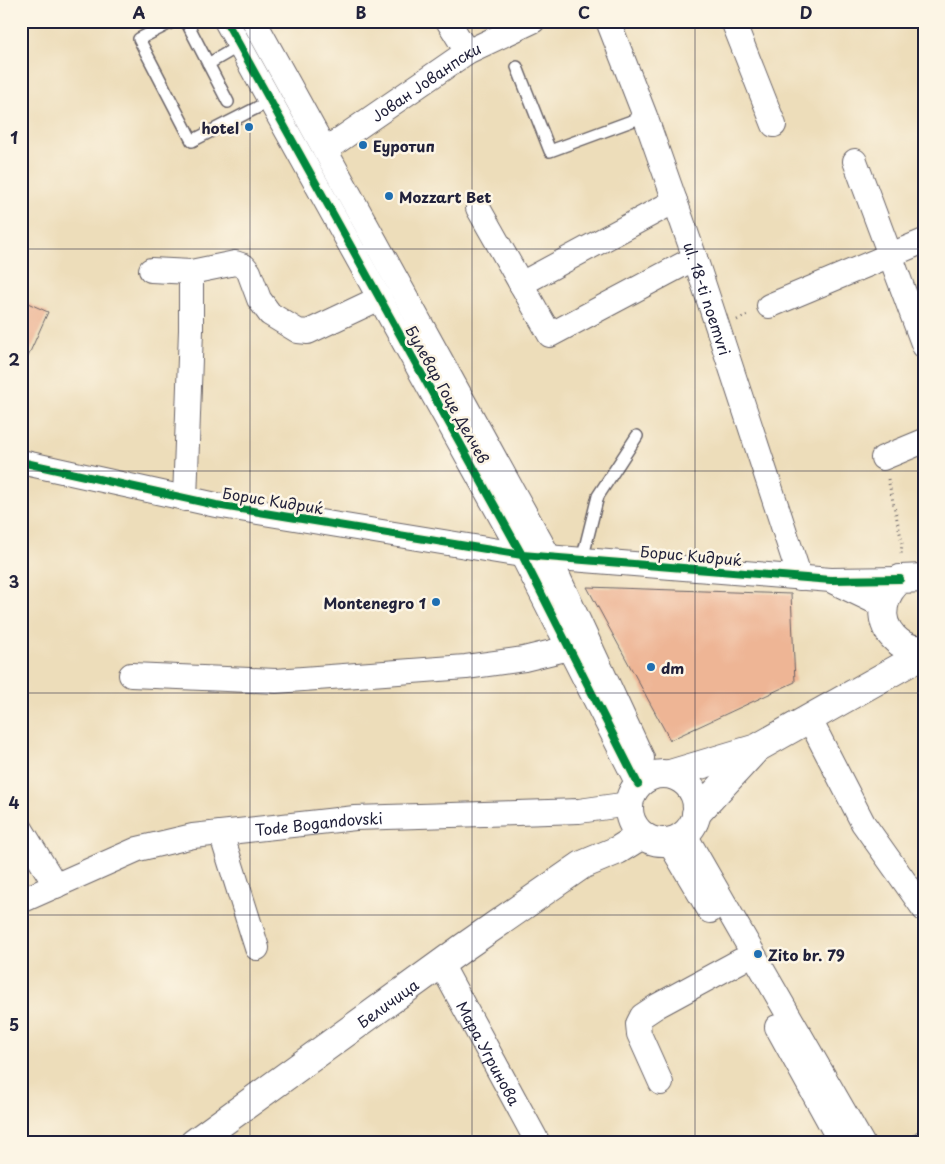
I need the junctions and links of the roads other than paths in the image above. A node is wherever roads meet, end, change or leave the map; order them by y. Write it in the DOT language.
graph roads {
  1 [pos="174,21"];
  2 [pos="186,21"];
  3 [pos="226,21"];
  4 [pos="254,21"];
  5 [pos="448,21"];
  6 [pos="534,21"];
  7 [pos="608,21"];
  8 [pos="733,21"];
  9 [pos="239,46"];
  10 [pos="467,52"];
  11 [pos="208,64"];
  12 [pos="517,67"];
  13 [pos="270,101"];
  14 [pos="228,102"];
  15 [pos="645,116"];
  16 [pos="774,125"];
  17 [pos="325,150"];
  18 [pos="855,161"];
  19 [pos="675,201"];
  20 [pos="478,208"];
  21 [pos="924,241"];
  22 [pos="890,255"];
  23 [pos="695,258"];
  24 [pos="151,270"];
  25 [pos="191,272"];
  26 [pos="521,284"];
  27 [pos="380,298"];
  28 [pos="769,306"];
  29 [pos="924,346"];
  30 [pos="637,436"];
  31 [pos="924,440"];
  32 [pos="883,458"];
  33 [pos="21,462"];
  34 [pos="185,498"];
  35 [pos="522,555"];
  36 [pos="549,557"];
  37 [pos="582,560"];
  38 [pos="800,578"];
  39 [pos="912,579"];
  40 [pos="830,580"];
  41 [pos="886,618"];
  42 [pos="569,648"];
  43 [pos="924,649"];
  44 [pos="924,654"];
  45 [pos="131,675"];
  46 [pos="874,681"];
  47 [pos="809,718"];
  48 [pos="757,748"];
  49 [pos="643,799"];
  50 [pos="21,829"];
  51 [pos="683,830"];
  52 [pos="221,833"];
  53 [pos="56,886"];
  54 [pos="21,901"];
  55 [pos="924,909"];
  56 [pos="257,948"];
  57 [pos="740,961"];
  58 [pos="441,964"];
  59 [pos="661,1083"];
  60 [pos="194,1143"];
  61 [pos="538,1143"];
  62 [pos="841,1143"];
  63 [pos="862,1143"];
  1 -- 13 [label="lane"];
  2 -- 11 [label="lane"];
  3 -- 9 [label="street, Булевар Гоце Делчев"];
  4 -- 17 [label="street, Булевар Гоце Делчев"];
  5 -- 10 [label="street"];
  6 -- 10 [label="street, Јован Јованпски"];
  7 -- 15 [label="street, ul. 18-ti noemvri"];
  8 -- 16 [label="street"];
  9 -- 11 [label="lane"];
  9 -- 13 [label="street, Булевар Гоце Делчев"];
  10 -- 17 [label="street, Јован Јованпски"];
  11 -- 14 [label="lane"];
  12 -- 15 [label="lane"];
  13 -- 27 [label="street, Булевар Гоце Делчев"];
  15 -- 19 [label="street, ul. 18-ti noemvri"];
  17 -- 36 [label="street, Булевар Гоце Делчев"];
  18 -- 22 [label="street"];
  19 -- 23 [label="street, ul. 18-ti noemvri"];
  19 -- 26 [label="street"];
  20 -- 26 [label="street"];
  21 -- 22 [label="street"];
  22 -- 28 [label="street"];
  22 -- 29 [label="street"];
  23 -- 26 [label="street"];
  23 -- 38 [label="street, ul. 18-ti noemvri"];
  24 -- 25 [label="street"];
  25 -- 27 [label="street"];
  25 -- 34 [label="street"];
  27 -- 35 [label="street, Булевар Гоце Делчев"];
  30 -- 37 [label="lane"];
  31 -- 32 [label="street"];
  33 -- 34 [label="street, Борис Кидриќ"];
  34 -- 35 [label="street, Борис Кидриќ"];
  35 -- 36 [label="street, Борис Кидриќ"];
  35 -- 42 [label="street, Булевар Гоце Делчев"];
  36 -- 37 [label="street, Борис Кидриќ"];
  36 -- 49 [label="street, Булевар Гоце Делчев"];
  37 -- 38 [label="street, Борис Кидриќ"];
  38 -- 40 [label="street, Борис Кидриќ"];
  39 -- 40 [label="street, Борис Кидриќ"];
  39 -- 41 [label="main road"];
  40 -- 41 [label="street"];
  41 -- 43 [label="main road"];
  41 -- 46 [label="main road"];
  42 -- 45 [label="street"];
  42 -- 49 [label="street, Булевар Гоце Делчев"];
  44 -- 46 [label="main road"];
  46 -- 47 [label="main road"];
  47 -- 48 [label="main road"];
  47 -- 55 [label="street"];
  48 -- 49 [label="main road, Беличица"];
  48 -- 51 [label="main road"];
  49 -- 51 [label="main road"];
  49 -- 51 [label="main road"];
  49 -- 52 [label="street, Tode Bogandovski"];
  49 -- 58 [label="main road, Беличица"];
  50 -- 53 [label="street"];
  51 -- 57 [label="street"];
  51 -- 63 [label="street"];
  52 -- 53 [label="street, Tode Bogandovski"];
  52 -- 56 [label="street"];
  53 -- 54 [label="street, Tode Bogandovski"];
  57 -- 59 [label="street"];
  57 -- 62 [label="street"];
  58 -- 60 [label="main road, Беличица"];
  58 -- 61 [label="street, Мара Угринова"];
}
